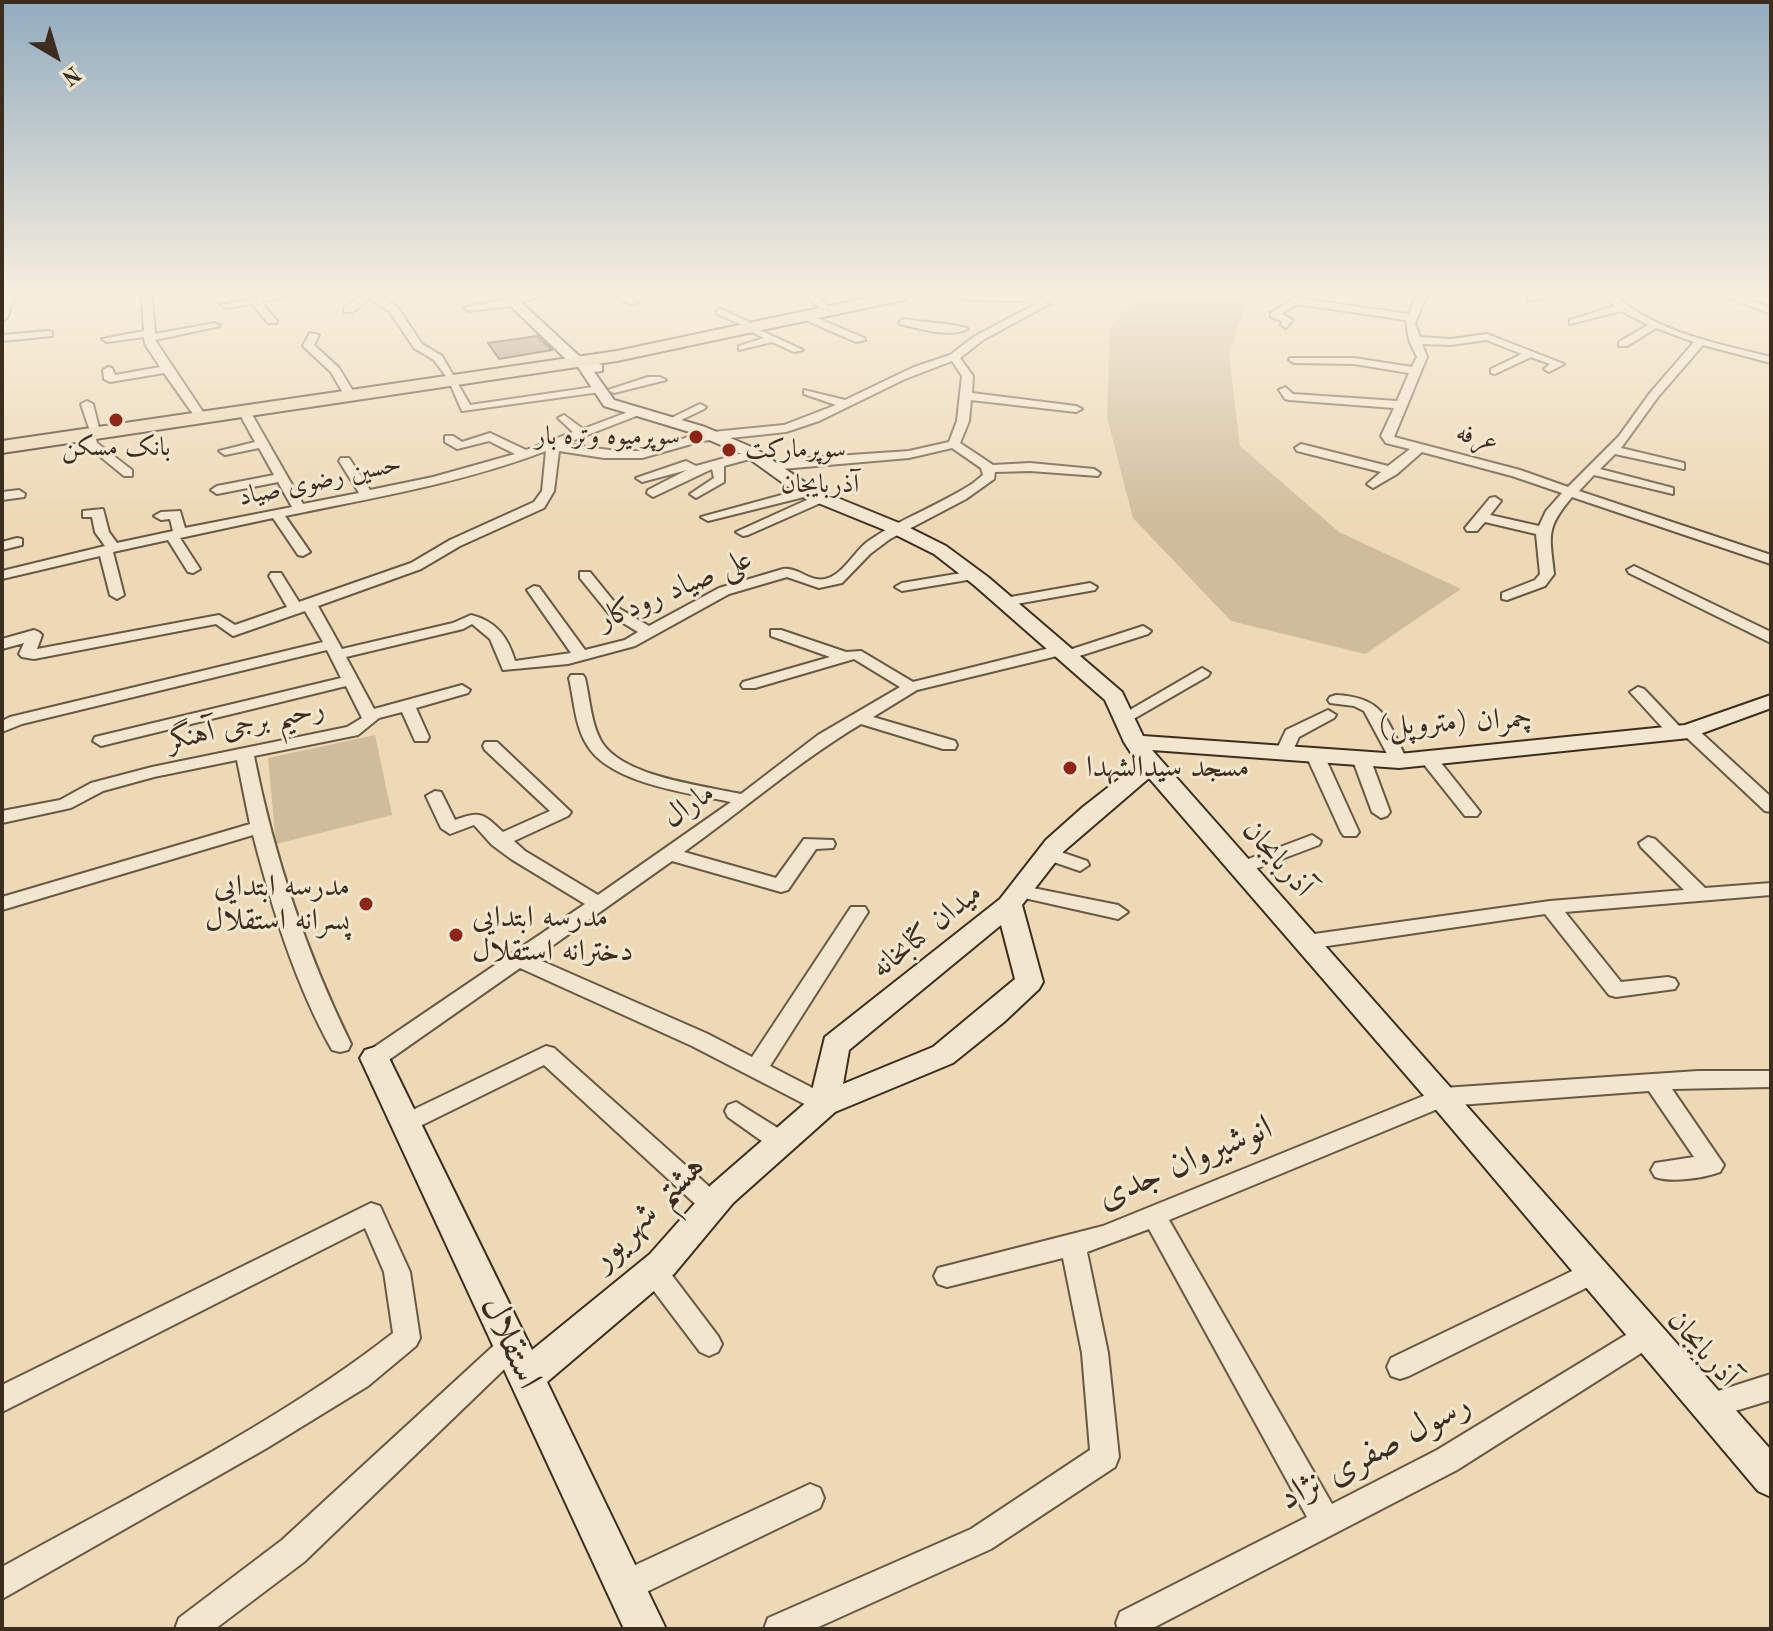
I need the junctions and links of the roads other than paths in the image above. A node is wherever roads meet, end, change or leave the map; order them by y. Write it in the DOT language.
graph roads {
  1 [pos="108,371"];
  2 [pos="156,371"];
  3 [pos="169,371"];
  4 [pos="336,371"];
  5 [pos="446,371"];
  6 [pos="499,371"];
  7 [pos="587,371"];
  8 [pos="915,371"];
  9 [pos="964,371"];
  10 [pos="1415,371"];
  11 [pos="1675,371"];
  12 [pos="450,378"];
  13 [pos="660,380"];
  14 [pos="1335,385"];
  15 [pos="607,390"];
  16 [pos="1285,390"];
  17 [pos="347,391"];
  18 [pos="808,392"];
  19 [pos="966,396"];
  20 [pos="1341,400"];
  21 [pos="87,404"];
  22 [pos="846,404"];
  23 [pos="1400,405"];
  24 [pos="475,407"];
  25 [pos="700,407"];
  26 [pos="1076,409"];
  27 [pos="244,411"];
  28 [pos="640,411"];
  29 [pos="197,412"];
  30 [pos="564,418"];
  31 [pos="494,420"];
  32 [pos="671,421"];
  33 [pos="805,422"];
  34 [pos="824,429"];
  35 [pos="92,431"];
  36 [pos="582,434"];
  37 [pos="771,434"];
  38 [pos="449,439"];
  39 [pos="2,444"];
  40 [pos="262,444"];
  41 [pos="954,444"];
  42 [pos="553,446"];
  43 [pos="1301,448"];
  44 [pos="1419,448"];
  45 [pos="1612,450"];
  46 [pos="225,451"];
  47 [pos="718,451"];
  48 [pos="526,455"];
  49 [pos="758,457"];
  50 [pos="345,461"];
  51 [pos="1680,466"];
  52 [pos="988,469"];
  53 [pos="696,470"];
  54 [pos="1393,471"];
  55 [pos="1592,471"];
  56 [pos="128,473"];
  57 [pos="1094,473"];
  58 [pos="281,478"];
  59 [pos="642,478"];
  60 [pos="1373,484"];
  61 [pos="217,490"];
  62 [pos="1668,491"];
  63 [pos="1570,492"];
  64 [pos="653,493"];
  65 [pos="19,494"];
  66 [pos="696,494"];
  67 [pos="814,495"];
  68 [pos="2,496"];
  69 [pos="367,496"];
  70 [pos="1495,501"];
  71 [pos="300,510"];
  72 [pos="88,514"];
  73 [pos="278,515"];
  74 [pos="161,516"];
  75 [pos="708,517"];
  76 [pos="898,529"];
  77 [pos="1543,531"];
  78 [pos="743,532"];
  79 [pos="176,535"];
  80 [pos="17,542"];
  81 [pos="2,546"];
  82 [pos="109,549"];
  83 [pos="303,552"];
  84 [pos="1771,560"];
  85 [pos="193,569"];
  86 [pos="1634,570"];
  87 [pos="2,575"];
  88 [pos="585,575"];
  89 [pos="974,575"];
  90 [pos="276,576"];
  91 [pos="902,587"];
  92 [pos="1090,587"];
  93 [pos="534,590"];
  94 [pos="117,595"];
  95 [pos="1507,596"];
  96 [pos="1005,602"];
  97 [pos="300,607"];
  98 [pos="646,631"];
  99 [pos="1143,631"];
  100 [pos="776,633"];
  101 [pos="1771,638"];
  102 [pos="2,644"];
  103 [pos="336,649"];
  104 [pos="1061,653"];
  105 [pos="581,656"];
  106 [pos="846,657"];
  107 [pos="1202,673"];
  108 [pos="577,678"];
  109 [pos="351,680"];
  110 [pos="749,685"];
  111 [pos="911,687"];
  112 [pos="462,690"];
  113 [pos="1638,692"];
  114 [pos="1771,701"];
  115 [pos="407,706"];
  116 [pos="369,716"];
  117 [pos="860,718"];
  118 [pos="1124,718"];
  119 [pos="3,731"];
  120 [pos="1683,732"];
  121 [pos="421,737"];
  122 [pos="101,741"];
  123 [pos="1135,742"];
  124 [pos="949,745"];
  125 [pos="491,746"];
  126 [pos="1284,753"];
  127 [pos="245,755"];
  128 [pos="1315,755"];
  129 [pos="1361,758"];
  130 [pos="1428,758"];
  131 [pos="1399,761"];
  132 [pos="1151,766"];
  133 [pos="435,796"];
  134 [pos="746,800"];
  135 [pos="1771,807"];
  136 [pos="1381,812"];
  137 [pos="1471,812"];
  138 [pos="2,817"];
  139 [pos="258,828"];
  140 [pos="1350,832"];
  141 [pos="499,841"];
  142 [pos="1312,841"];
  143 [pos="1648,843"];
  144 [pos="826,844"];
  145 [pos="669,854"];
  146 [pos="1049,854"];
  147 [pos="1080,865"];
  148 [pos="1242,868"];
  149 [pos="1771,889"];
  150 [pos="1699,893"];
  151 [pos="1013,898"];
  152 [pos="2,904"];
  153 [pos="599,904"];
  154 [pos="1550,907"];
  155 [pos="858,912"];
  156 [pos="1118,912"];
  157 [pos="1307,942"];
  158 [pos="520,960"];
  159 [pos="1668,984"];
  160 [pos="340,1044"];
  161 [pos="375,1058"];
  162 [pos="756,1069"];
  163 [pos="1771,1079"];
  164 [pos="1655,1082"];
  165 [pos="1443,1097"];
  166 [pos="824,1104"];
  167 [pos="736,1111"];
  168 [pos="406,1123"];
  169 [pos="781,1142"];
  170 [pos="1663,1170"];
  171 [pos="713,1205"];
  172 [pos="1154,1216"];
  173 [pos="1073,1245"];
  174 [pos="653,1270"];
  175 [pos="1593,1272"];
  176 [pos="947,1276"];
  177 [pos="1648,1335"];
  178 [pos="709,1344"];
  179 [pos="519,1361"];
  180 [pos="1400,1367"];
  181 [pos="1771,1387"];
  182 [pos="2,1399"];
  183 [pos="1709,1406"];
  184 [pos="1771,1478"];
  185 [pos="810,1498"];
  186 [pos="1326,1523"];
  187 [pos="2,1584"];
  188 [pos="625,1586"];
  189 [pos="1131,1623"];
  190 [pos="638,1626"];
  191 [pos="190,1629"];
  192 [pos="779,1629"];
  1 -- 2 [label="street"];
  3 -- 29 [label="street"];
  4 -- 17 [label="street"];
  5 -- 12 [label="street"];
  6 -- 12 [label="main road"];
  7 -- 15 [label="street"];
  8 -- 22 [label="street"];
  9 -- 19 [label="street"];
  10 -- 23 [label="street, عرفه"];
  11 -- 45 [label="street"];
  12 -- 17 [label="main road"];
  12 -- 24 [label="street"];
  12 -- 27 [label="main road"];
  13 -- 15 [label="street"];
  14 -- 20 [label="street"];
  15 -- 24 [label="street"];
  15 -- 28 [label="street, آذربایجان"];
  16 -- 20 [label="street"];
  17 -- 29 [label="main road"];
  18 -- 22 [label="street"];
  19 -- 26 [label="street"];
  19 -- 41 [label="street"];
  20 -- 23 [label="street"];
  21 -- 35 [label="street"];
  22 -- 33 [label="street"];
  23 -- 44 [label="street, عرفه"];
  24 -- 31 [label="street"];
  25 -- 32 [label="street"];
  27 -- 35 [label="main road"];
  27 -- 40 [label="street"];
  28 -- 32 [label="street, آذربایجان"];
  28 -- 36 [label="street, حسین رضوی صیاد"];
  29 -- 35 [label="main road"];
  30 -- 36 [label="street"];
  32 -- 47 [label="street, آذربایجان"];
  33 -- 34 [label="street"];
  33 -- 37 [label="street"];
  35 -- 39 [label="main road"];
  35 -- 56 [label="street"];
  36 -- 42 [label="street, حسین رضوی صیاد"];
  37 -- 47 [label="street"];
  37 -- 49 [label="street"];
  38 -- 48 [label="street"];
  40 -- 46 [label="street"];
  40 -- 58 [label="street"];
  41 -- 49 [label="street"];
  41 -- 52 [label="street"];
  42 -- 47 [label="street"];
  42 -- 48 [label="street, حسین رضوی صیاد"];
  42 -- 97 [label="street"];
  43 -- 54 [label="street"];
  44 -- 54 [label="street"];
  44 -- 63 [label="street, عرفه"];
  45 -- 51 [label="street"];
  45 -- 55 [label="street"];
  47 -- 49 [label="street, آذربایجان"];
  47 -- 53 [label="street"];
  47 -- 66 [label="street"];
  48 -- 69 [label="street, حسین رضوی صیاد"];
  49 -- 67 [label="street, آذربایجان"];
  50 -- 69 [label="street"];
  52 -- 57 [label="street"];
  52 -- 76 [label="street"];
  53 -- 59 [label="street"];
  53 -- 64 [label="street"];
  54 -- 60 [label="street"];
  55 -- 62 [label="street"];
  55 -- 63 [label="street"];
  58 -- 61 [label="street"];
  58 -- 71 [label="street"];
  63 -- 77 [label="street"];
  63 -- 84 [label="street, عرفه"];
  65 -- 68 [label="street"];
  67 -- 75 [label="street"];
  67 -- 76 [label="street, آذربایجان"];
  67 -- 78 [label="street"];
  69 -- 71 [label="street, حسین رضوی صیاد"];
  70 -- 77 [label="street"];
  71 -- 73 [label="street, حسین رضوی صیاد"];
  72 -- 82 [label="street"];
  73 -- 79 [label="street, حسین رضوی صیاد"];
  73 -- 83 [label="street"];
  74 -- 79 [label="street"];
  76 -- 89 [label="street, آذربایجان"];
  76 -- 98 [label="street, علی صیاد رودکار"];
  77 -- 95 [label="street"];
  79 -- 82 [label="street, حسین رضوی صیاد"];
  79 -- 85 [label="street"];
  80 -- 81 [label="street"];
  82 -- 87 [label="street, حسین رضوی صیاد"];
  82 -- 94 [label="street"];
  86 -- 101 [label="street"];
  88 -- 98 [label="street"];
  89 -- 91 [label="street"];
  89 -- 96 [label="street, آذربایجان"];
  90 -- 97 [label="street, رحیم برجی آهنگر"];
  92 -- 96 [label="street"];
  93 -- 105 [label="street"];
  96 -- 104 [label="street, آذربایجان"];
  97 -- 102 [label="street"];
  97 -- 103 [label="street, رحیم برجی آهنگر"];
  98 -- 105 [label="street, علی صیاد رودکار"];
  99 -- 104 [label="street, مارال"];
  100 -- 106 [label="street"];
  103 -- 105 [label="street, علی صیاد رودکار"];
  103 -- 109 [label="street, رحیم برجی آهنگر"];
  103 -- 119 [label="street"];
  104 -- 111 [label="street, مارال"];
  104 -- 118 [label="street, آذربایجان"];
  106 -- 110 [label="street"];
  106 -- 111 [label="street"];
  107 -- 118 [label="street"];
  108 -- 134 [label="street"];
  109 -- 116 [label="street, رحیم برجی آهنگر"];
  109 -- 122 [label="street"];
  111 -- 117 [label="street, مارال"];
  112 -- 115 [label="street"];
  113 -- 120 [label="street"];
  114 -- 120 [label="street, چمران (متروپل)"];
  115 -- 116 [label="street"];
  115 -- 121 [label="street"];
  116 -- 127 [label="street, رحیم برجی آهنگر"];
  117 -- 124 [label="street"];
  117 -- 134 [label="street, مارال"];
  118 -- 123 [label="street, آذربایجان"];
  120 -- 130 [label="street, چمران (متروپل)"];
  120 -- 135 [label="street"];
  123 -- 126 [label="street, چمران (متروپل)"];
  123 -- 132 [label="street, آذربایجان"];
  125 -- 141 [label="street"];
  126 -- 128 [label="street, چمران (متروپل)"];
  126 -- 131 [label="street"];
  127 -- 138 [label="street, رحیم برجی آهنگر"];
  127 -- 139 [label="street"];
  128 -- 129 [label="street, چمران (متروپل)"];
  128 -- 140 [label="street"];
  129 -- 131 [label="street, چمران (متروپل)"];
  129 -- 136 [label="street"];
  130 -- 131 [label="street, چمران (متروپل)"];
  130 -- 137 [label="street"];
  132 -- 146 [label="street"];
  132 -- 148 [label="street, آذربایجان"];
  133 -- 141 [label="street"];
  134 -- 145 [label="street, مارال"];
  139 -- 152 [label="street"];
  139 -- 160 [label="street"];
  141 -- 153 [label="street"];
  142 -- 148 [label="street"];
  143 -- 150 [label="street"];
  144 -- 145 [label="street"];
  145 -- 153 [label="street, مارال"];
  146 -- 147 [label="street"];
  146 -- 151 [label="street"];
  148 -- 157 [label="street, آذربایجان"];
  149 -- 150 [label="street"];
  150 -- 154 [label="street"];
  151 -- 156 [label="street"];
  151 -- 166 [label="street, میدان کتابخانه"];
  151 -- 166 [label="street, میدان کتابخانه"];
  153 -- 158 [label="street, مارال"];
  154 -- 157 [label="street"];
  154 -- 159 [label="street"];
  155 -- 162 [label="street"];
  157 -- 165 [label="street, آذربایجان"];
  158 -- 161 [label="street, مارال"];
  158 -- 162 [label="street"];
  161 -- 168 [label="street, استقلال"];
  162 -- 166 [label="street"];
  163 -- 164 [label="street, انوشیروان جدی"];
  164 -- 165 [label="street, انوشیروان جدی"];
  164 -- 170 [label="street"];
  165 -- 172 [label="street, انوشیروان جدی"];
  165 -- 175 [label="street, آذربایجان"];
  166 -- 169 [label="street, هشتم شهریور"];
  167 -- 169 [label="street"];
  168 -- 171 [label="street"];
  168 -- 179 [label="street, استقلال"];
  169 -- 171 [label="street, هشتم شهریور"];
  171 -- 174 [label="street, هشتم شهریور"];
  172 -- 173 [label="street, انوشیروان جدی"];
  172 -- 186 [label="street"];
  173 -- 176 [label="street, انوشیروان جدی"];
  173 -- 192 [label="street"];
  174 -- 178 [label="street"];
  174 -- 179 [label="street, هشتم شهریور"];
  175 -- 177 [label="street, آذربایجان"];
  175 -- 180 [label="street"];
  177 -- 183 [label="street, آذربایجان"];
  177 -- 186 [label="street, رسول صفری نژاد"];
  179 -- 188 [label="street, استقلال"];
  179 -- 191 [label="street"];
  181 -- 183 [label="street"];
  182 -- 187 [label="street"];
  183 -- 184 [label="street, آذربایجان"];
  185 -- 188 [label="street"];
  186 -- 189 [label="street, رسول صفری نژاد"];
  188 -- 190 [label="street, استقلال"];
}
